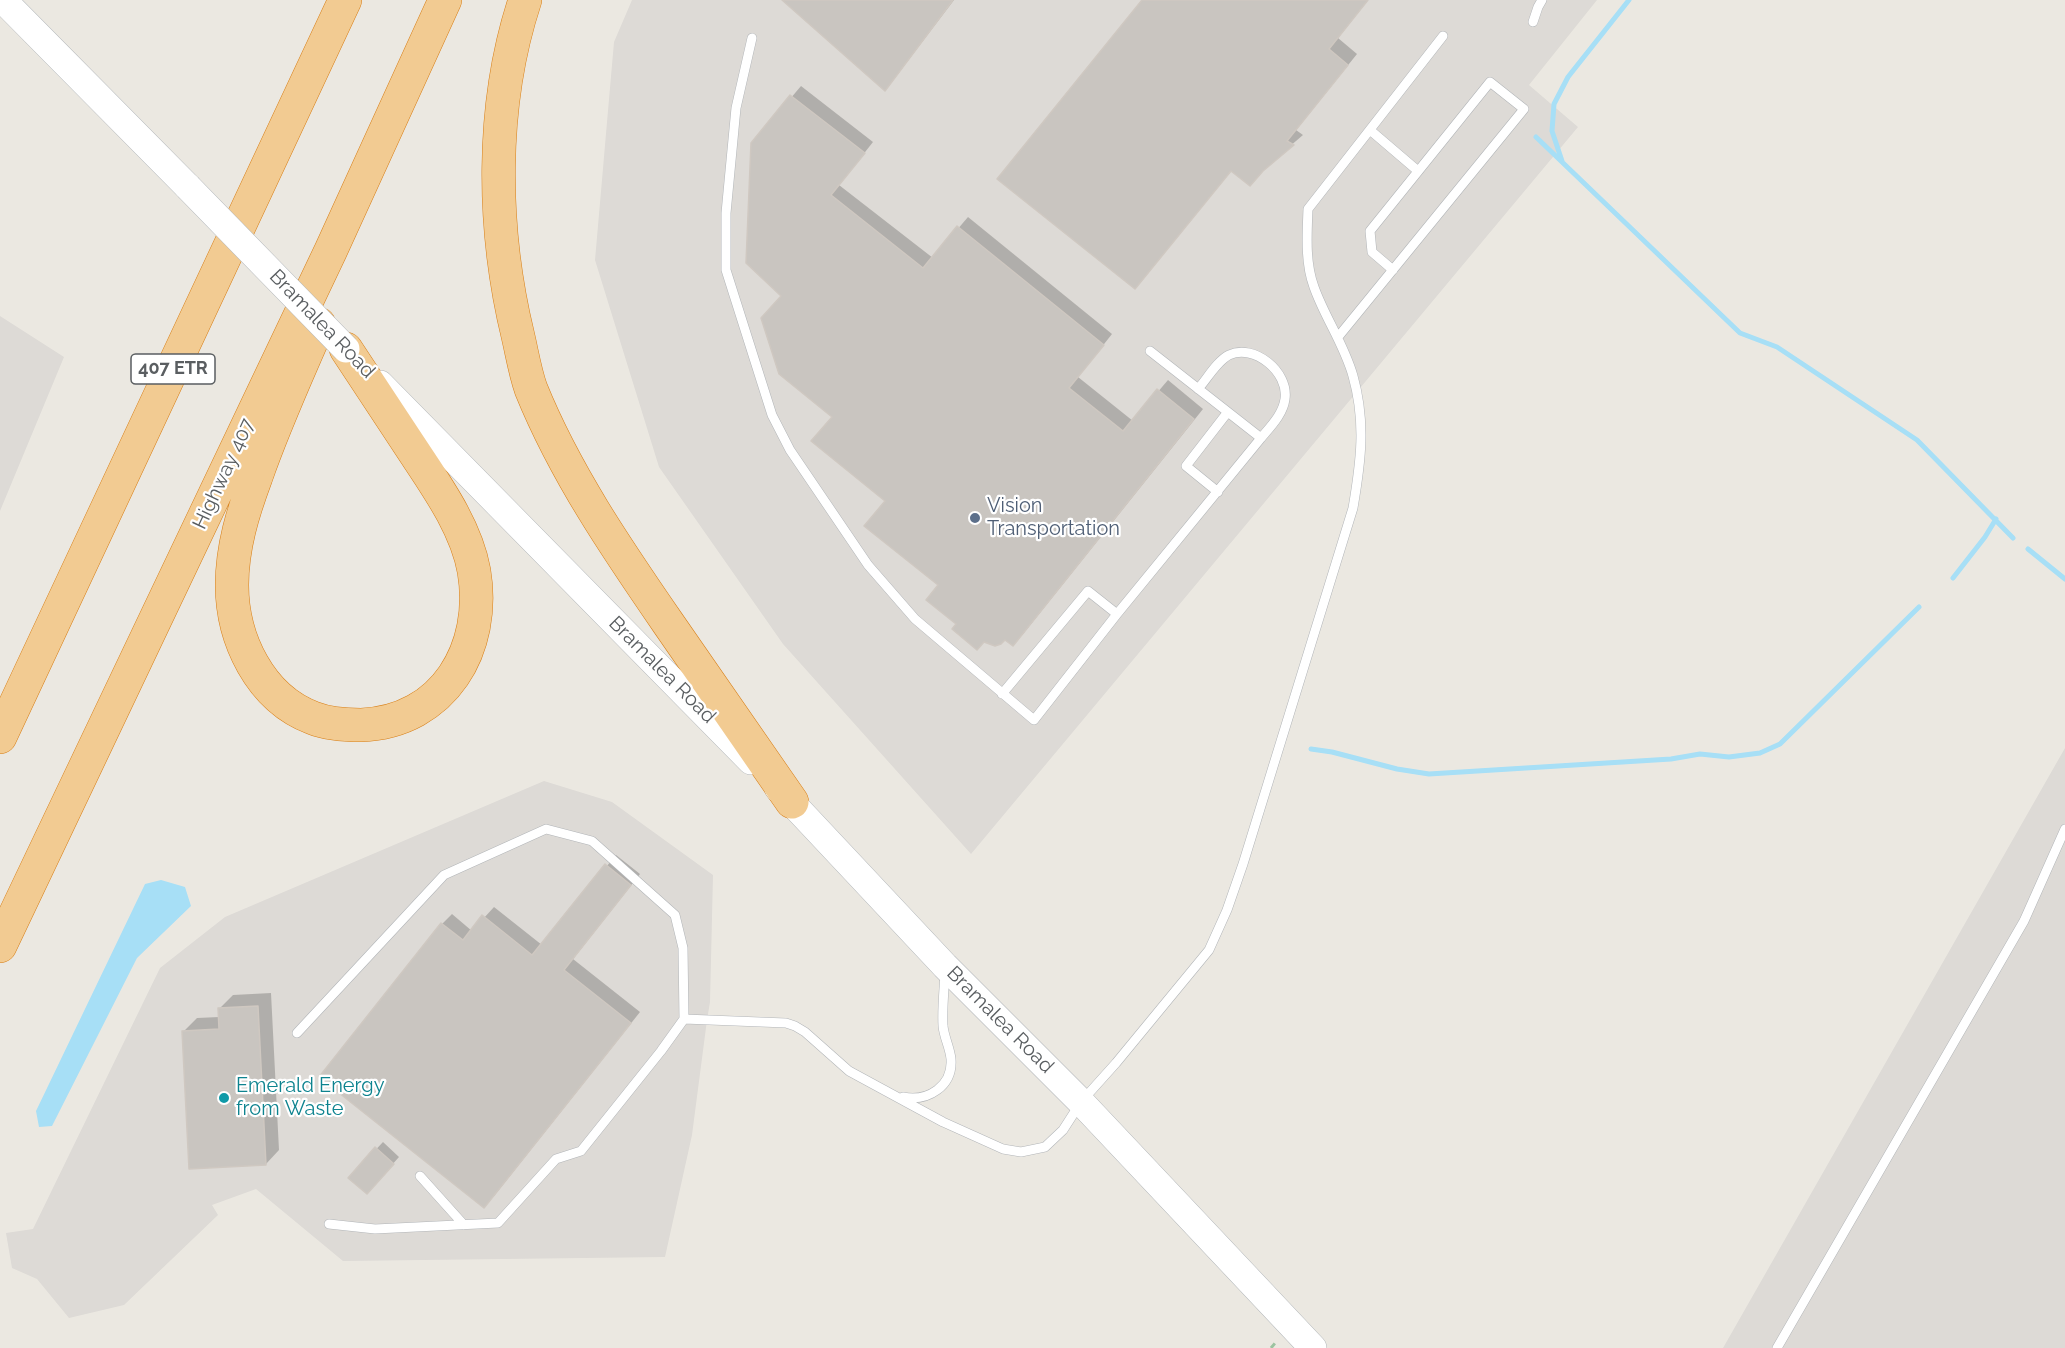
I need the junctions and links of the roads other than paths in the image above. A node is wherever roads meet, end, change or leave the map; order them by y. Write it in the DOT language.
graph roads {
  1 [pos="3,0"];
  2 [pos="345,0"];
  3 [pos="446,0"];
  4 [pos="525,0"];
  5 [pos="1542,0"];
  6 [pos="1533,22"];
  7 [pos="1443,36"];
  8 [pos="752,38"];
  9 [pos="1370,130"];
  10 [pos="1418,171"];
  11 [pos="331,250"];
  12 [pos="1393,270"];
  13 [pos="1338,337"];
  14 [pos="346,349"];
  15 [pos="1150,351"];
  16 [pos="1198,389"];
  17 [pos="1227,412"];
  18 [pos="1261,438"];
  19 [pos="1218,492"];
  20 [pos="1117,614"];
  21 [pos="1002,694"];
  22 [pos="0,737"];
  23 [pos="792,802"];
  24 [pos="2065,829"];
  25 [pos="0,946"];
  26 [pos="945,966"];
  27 [pos="684,1019"];
  28 [pos="297,1033"];
  29 [pos="889,1094"];
  30 [pos="1081,1102"];
  31 [pos="420,1176"];
  32 [pos="329,1224"];
  33 [pos="464,1225"];
  34 [pos="1313,1348"];
  35 [pos="1777,1348"];
  1 -- 14 [label="main road, Bramalea Road, bridge"];
  2 -- 22 [label="highway, 407 ETR"];
  3 -- 11 [label="highway, Highway 407"];
  4 -- 23 [label="highway"];
  5 -- 6 [label="lane"];
  7 -- 9 [label="lane"];
  8 -- 21 [label="lane"];
  9 -- 10 [label="lane"];
  9 -- 13 [label="lane"];
  10 -- 12 [label="lane"];
  10 -- 12 [label="lane"];
  11 -- 14 [label="highway"];
  11 -- 25 [label="highway, Highway 407"];
  12 -- 13 [label="lane"];
  13 -- 30 [label="lane"];
  14 -- 23 [label="main road, Bramalea Road"];
  15 -- 16 [label="lane"];
  16 -- 17 [label="lane"];
  16 -- 18 [label="lane"];
  17 -- 18 [label="lane"];
  17 -- 19 [label="lane"];
  18 -- 19 [label="lane"];
  19 -- 20 [label="lane"];
  20 -- 21 [label="lane"];
  20 -- 21 [label="lane"];
  23 -- 26 [label="main road, Bramalea Road"];
  24 -- 35 [label="lane"];
  26 -- 29 [label="lane"];
  26 -- 30 [label="main road, Bramalea Road"];
  27 -- 28 [label="lane"];
  27 -- 29 [label="lane"];
  27 -- 33 [label="lane"];
  29 -- 30 [label="lane"];
  30 -- 34 [label="main road, Bramalea Road"];
  31 -- 33 [label="lane"];
  32 -- 33 [label="lane"];
}
